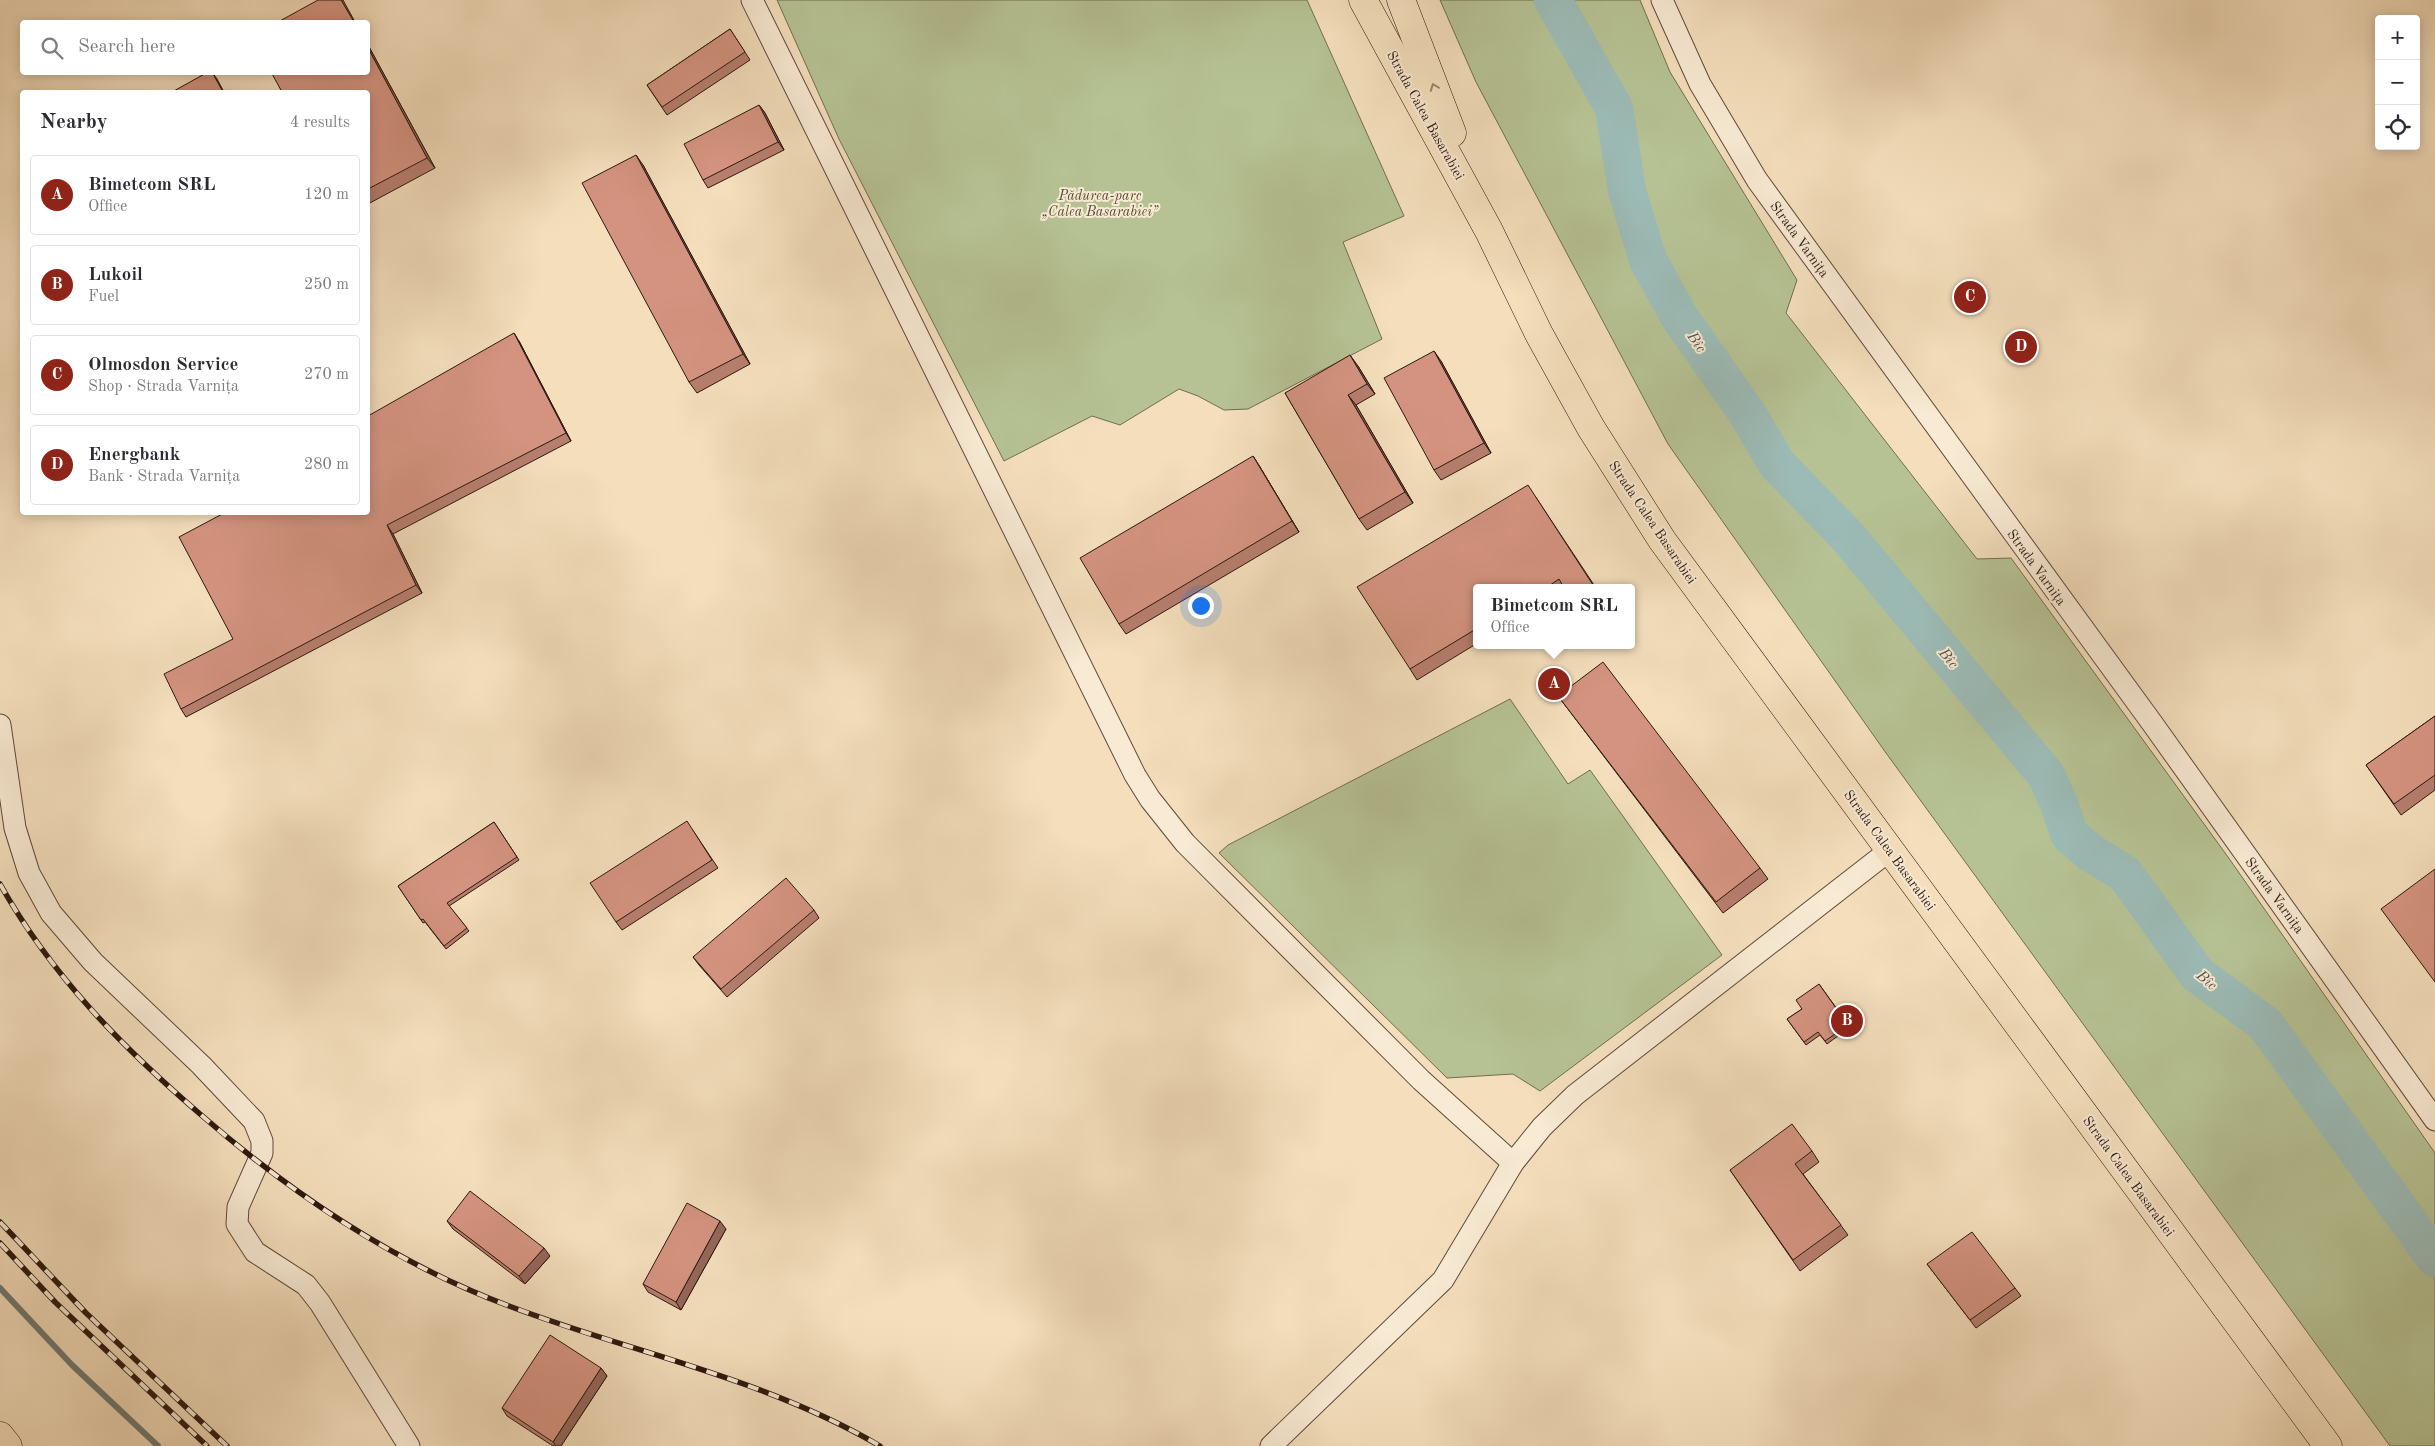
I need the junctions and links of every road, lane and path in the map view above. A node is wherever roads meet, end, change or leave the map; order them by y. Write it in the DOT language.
graph roads {
  1 [pos="752,0"];
  2 [pos="1363,0"];
  3 [pos="1401,0"];
  4 [pos="1662,0"];
  5 [pos="1489,230"];
  6 [pos="0,725"];
  7 [pos="1890,850"];
  8 [pos="2435,1120"];
  9 [pos="1514,1164"];
  10 [pos="0,1436"];
  11 [pos="8,1446"];
  12 [pos="409,1446"];
  13 [pos="1271,1446"];
  14 [pos="2328,1446"];
  1 -- 9 [label="street"];
  2 -- 5 [label="main road, Strada Calea Basarabiei"];
  5 -- 3 [label="main road, Strada Calea Basarabiei, one-way"];
  4 -- 8 [label="street, Strada Varnița"];
  5 -- 7 [label="main road, Strada Calea Basarabiei"];
  6 -- 12 [label="street"];
  7 -- 9 [label="street"];
  7 -- 14 [label="main road, Strada Calea Basarabiei"];
  9 -- 13 [label="street"];
  10 -- 11 [label="main road"];
}
